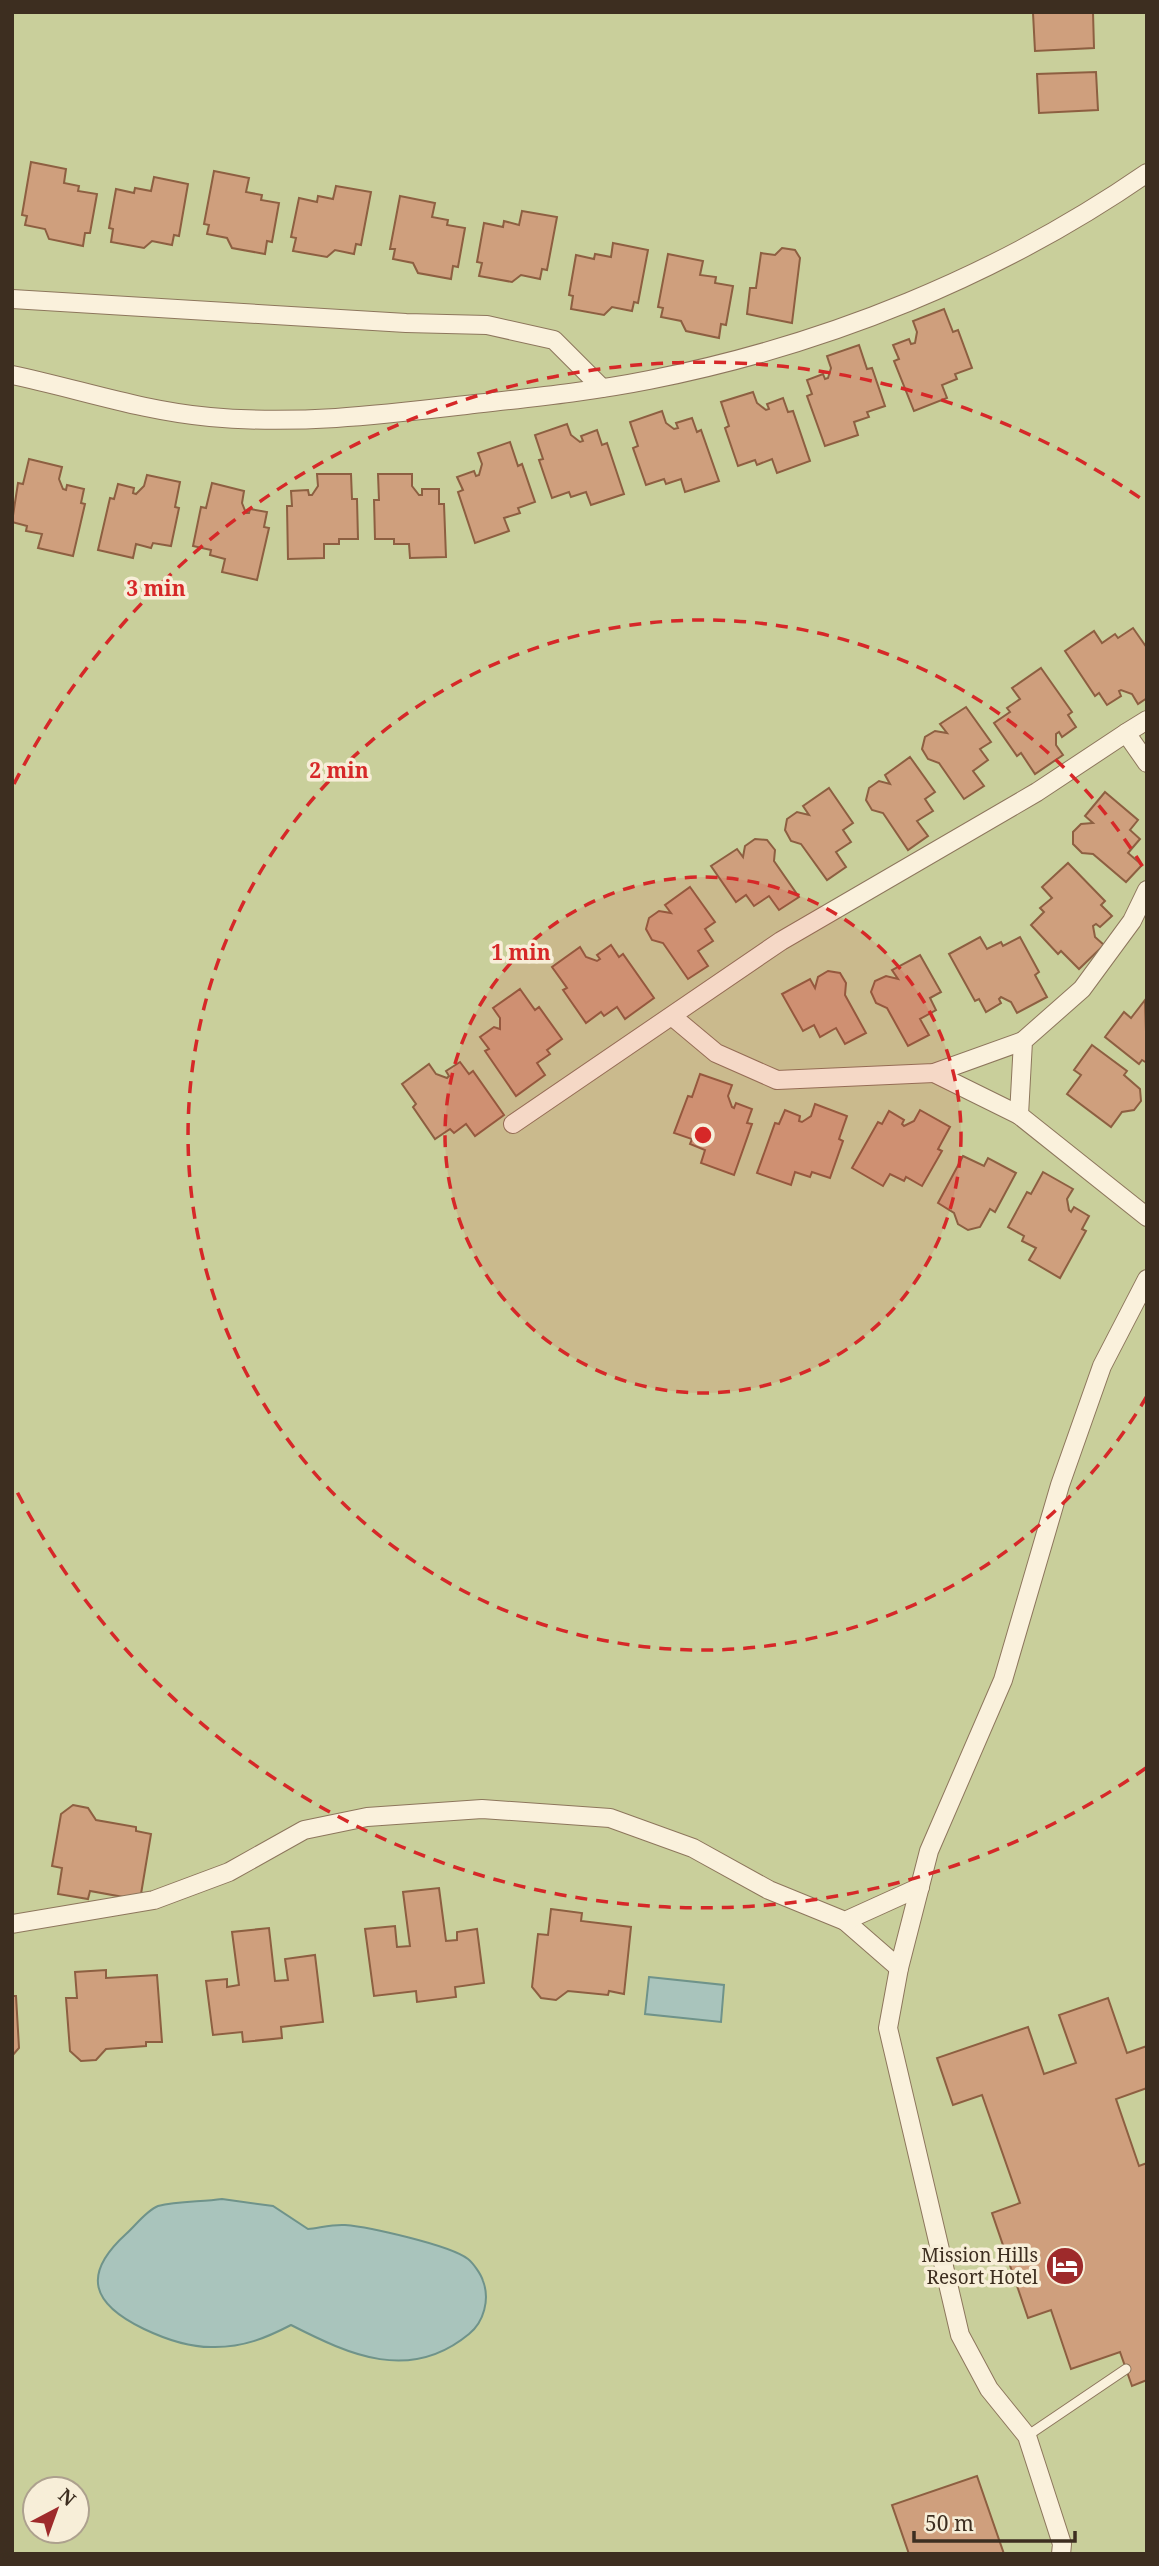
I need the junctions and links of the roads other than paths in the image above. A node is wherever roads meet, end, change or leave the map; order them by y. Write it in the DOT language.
graph roads {
  1 [pos="1147,173"];
  2 [pos="12,299"];
  3 [pos="12,376"];
  4 [pos="602,388"];
  5 [pos="1147,720"];
  6 [pos="1126,733"];
  7 [pos="1147,763"];
  8 [pos="1147,890"];
  9 [pos="673,1017"];
  10 [pos="1023,1041"];
  11 [pos="934,1073"];
  12 [pos="1020,1115"];
  13 [pos="513,1124"];
  14 [pos="1147,1217"];
  15 [pos="1147,1279"];
  16 [pos="920,1887"];
  17 [pos="845,1922"];
  18 [pos="12,1924"];
  19 [pos="899,1968"];
  20 [pos="1126,2369"];
  21 [pos="1027,2436"];
  22 [pos="1061,2554"];
  1 -- 4 [label="street"];
  2 -- 4 [label="street"];
  3 -- 4 [label="street"];
  5 -- 6 [label="street"];
  6 -- 7 [label="street"];
  6 -- 9 [label="street"];
  8 -- 10 [label="street"];
  9 -- 11 [label="street"];
  9 -- 13 [label="street"];
  10 -- 11 [label="street"];
  10 -- 12 [label="street"];
  11 -- 12 [label="street"];
  12 -- 14 [label="street"];
  15 -- 16 [label="street"];
  16 -- 17 [label="street"];
  16 -- 19 [label="street"];
  17 -- 18 [label="street"];
  17 -- 19 [label="street"];
  19 -- 21 [label="street"];
  20 -- 21 [label="lane"];
  21 -- 22 [label="street"];
}
